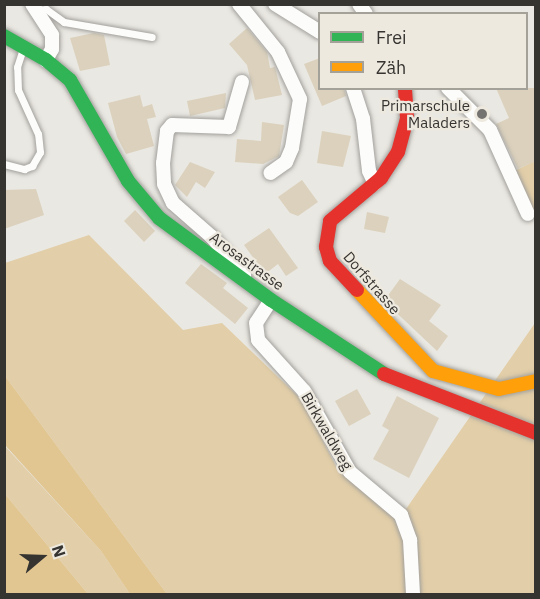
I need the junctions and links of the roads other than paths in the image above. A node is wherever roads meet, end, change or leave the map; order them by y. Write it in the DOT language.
graph roads {
  1 [pos="239,4"];
  2 [pos="275,4"];
  3 [pos="33,7"];
  4 [pos="318,31"];
  5 [pos="4,36"];
  6 [pos="152,37"];
  7 [pos="24,46"];
  8 [pos="46,60"];
  9 [pos="242,82"];
  10 [pos="354,90"];
  11 [pos="405,90"];
  12 [pos="450,90"];
  13 [pos="4,164"];
  14 [pos="270,173"];
  15 [pos="375,184"];
  16 [pos="528,214"];
  17 [pos="246,282"];
  18 [pos="271,300"];
  19 [pos="536,381"];
  20 [pos="536,433"];
  21 [pos="413,594"];
  1 -- 14 [label="street"];
  2 -- 4 [label="street"];
  3 -- 6 [label="lane"];
  3 -- 8 [label="street"];
  5 -- 7 [label="main road, Arosastrasse"];
  7 -- 8 [label="main road, Arosastrasse"];
  7 -- 13 [label="lane"];
  8 -- 17 [label="main road, Arosastrasse"];
  9 -- 17 [label="street"];
  10 -- 15 [label="street"];
  11 -- 15 [label="main road, Dorfstrasse"];
  12 -- 16 [label="street"];
  15 -- 19 [label="main road, Dorfstrasse"];
  17 -- 18 [label="main road, Arosastrasse"];
  18 -- 20 [label="main road, Arosastrasse"];
  18 -- 21 [label="street, Birkwaldweg"];
}
